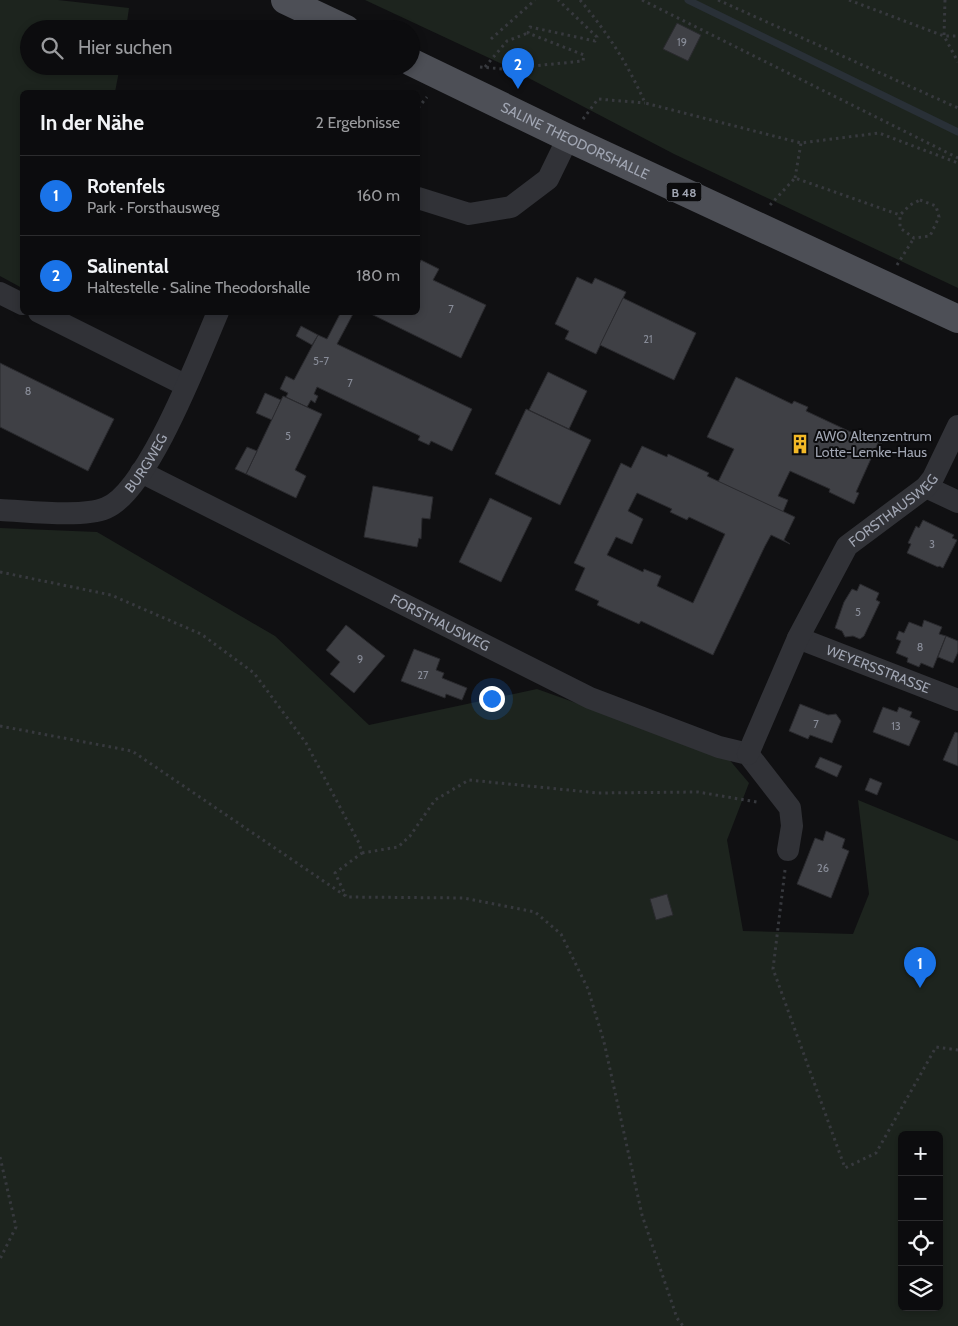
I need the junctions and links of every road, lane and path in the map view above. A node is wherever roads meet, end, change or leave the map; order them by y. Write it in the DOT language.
graph roads {
  1 [pos="285,0"];
  2 [pos="535,0"];
  3 [pos="558,0"];
  4 [pos="580,0"];
  5 [pos="642,0"];
  6 [pos="718,0"];
  7 [pos="849,0"];
  8 [pos="945,0"];
  9 [pos="327,20"];
  10 [pos="528,33"];
  11 [pos="944,36"];
  12 [pos="958,36"];
  13 [pos="491,39"];
  14 [pos="958,62"];
  15 [pos="420,66"];
  16 [pos="471,66"];
  17 [pos="485,67"];
  18 [pos="645,102"];
  19 [pos="958,108"];
  20 [pos="568,138"];
  21 [pos="801,143"];
  22 [pos="958,158"];
  23 [pos="958,163"];
  24 [pos="795,178"];
  25 [pos="420,199"];
  26 [pos="900,214"];
  27 [pos="753,224"];
  28 [pos="914,238"];
  29 [pos="885,285"];
  30 [pos="0,293"];
  31 [pos="20,303"];
  32 [pos="46,315"];
  33 [pos="217,315"];
  34 [pos="958,318"];
  35 [pos="185,385"];
  36 [pos="958,426"];
  37 [pos="141,472"];
  38 [pos="926,486"];
  39 [pos="958,502"];
  40 [pos="0,510"];
  41 [pos="0,572"];
  42 [pos="798,638"];
  43 [pos="958,700"];
  44 [pos="0,726"];
  45 [pos="748,754"];
  46 [pos="790,808"];
  47 [pos="788,850"];
  48 [pos="362,853"];
  49 [pos="346,896"];
  50 [pos="958,1050"];
  51 [pos="0,1157"];
  52 [pos="0,1259"];
  53 [pos="683,1326"];
  1 -- 9 [label="main road"];
  2 -- 13 [label="path"];
  3 -- 10 [label="path"];
  4 -- 18 [label="path"];
  5 -- 22 [label="path"];
  6 -- 19 [label="path"];
  7 -- 11 [label="path"];
  8 -- 11 [label="path"];
  10 -- 17 [label="path"];
  10 -- 17 [label="path"];
  11 -- 12 [label="path"];
  11 -- 14 [label="path"];
  15 -- 20 [label="main road, SALINE THEODORSHALLE / B 48"];
  16 -- 17 [label="path"];
  18 -- 20 [label="path"];
  18 -- 21 [label="path"];
  20 -- 25 [label="street"];
  20 -- 27 [label="main road, SALINE THEODORSHALLE / B 48"];
  21 -- 23 [label="path"];
  21 -- 24 [label="path"];
  24 -- 26 [label="path"];
  24 -- 27 [label="path"];
  26 -- 28 [label="path"];
  26 -- 28 [label="path"];
  27 -- 29 [label="main road, SALINE THEODORSHALLE / B 48"];
  28 -- 29 [label="path"];
  29 -- 34 [label="main road, SALINE THEODORSHALLE / B 48"];
  30 -- 31 [label="street"];
  32 -- 35 [label="street"];
  33 -- 35 [label="street, BURGWEG"];
  35 -- 37 [label="street, BURGWEG"];
  36 -- 38 [label="street, FORSTHAUSWEG"];
  37 -- 40 [label="street, BURGWEG"];
  37 -- 45 [label="street, FORSTHAUSWEG"];
  38 -- 39 [label="street"];
  38 -- 42 [label="street, FORSTHAUSWEG"];
  41 -- 48 [label="path"];
  42 -- 43 [label="street, WEYERSSTRASSE"];
  42 -- 45 [label="street, FORSTHAUSWEG"];
  44 -- 49 [label="path"];
  45 -- 46 [label="street"];
  46 -- 47 [label="street"];
  46 -- 48 [label="path"];
  47 -- 50 [label="path"];
  48 -- 49 [label="path"];
  49 -- 53 [label="path"];
  51 -- 52 [label="path"];
}
